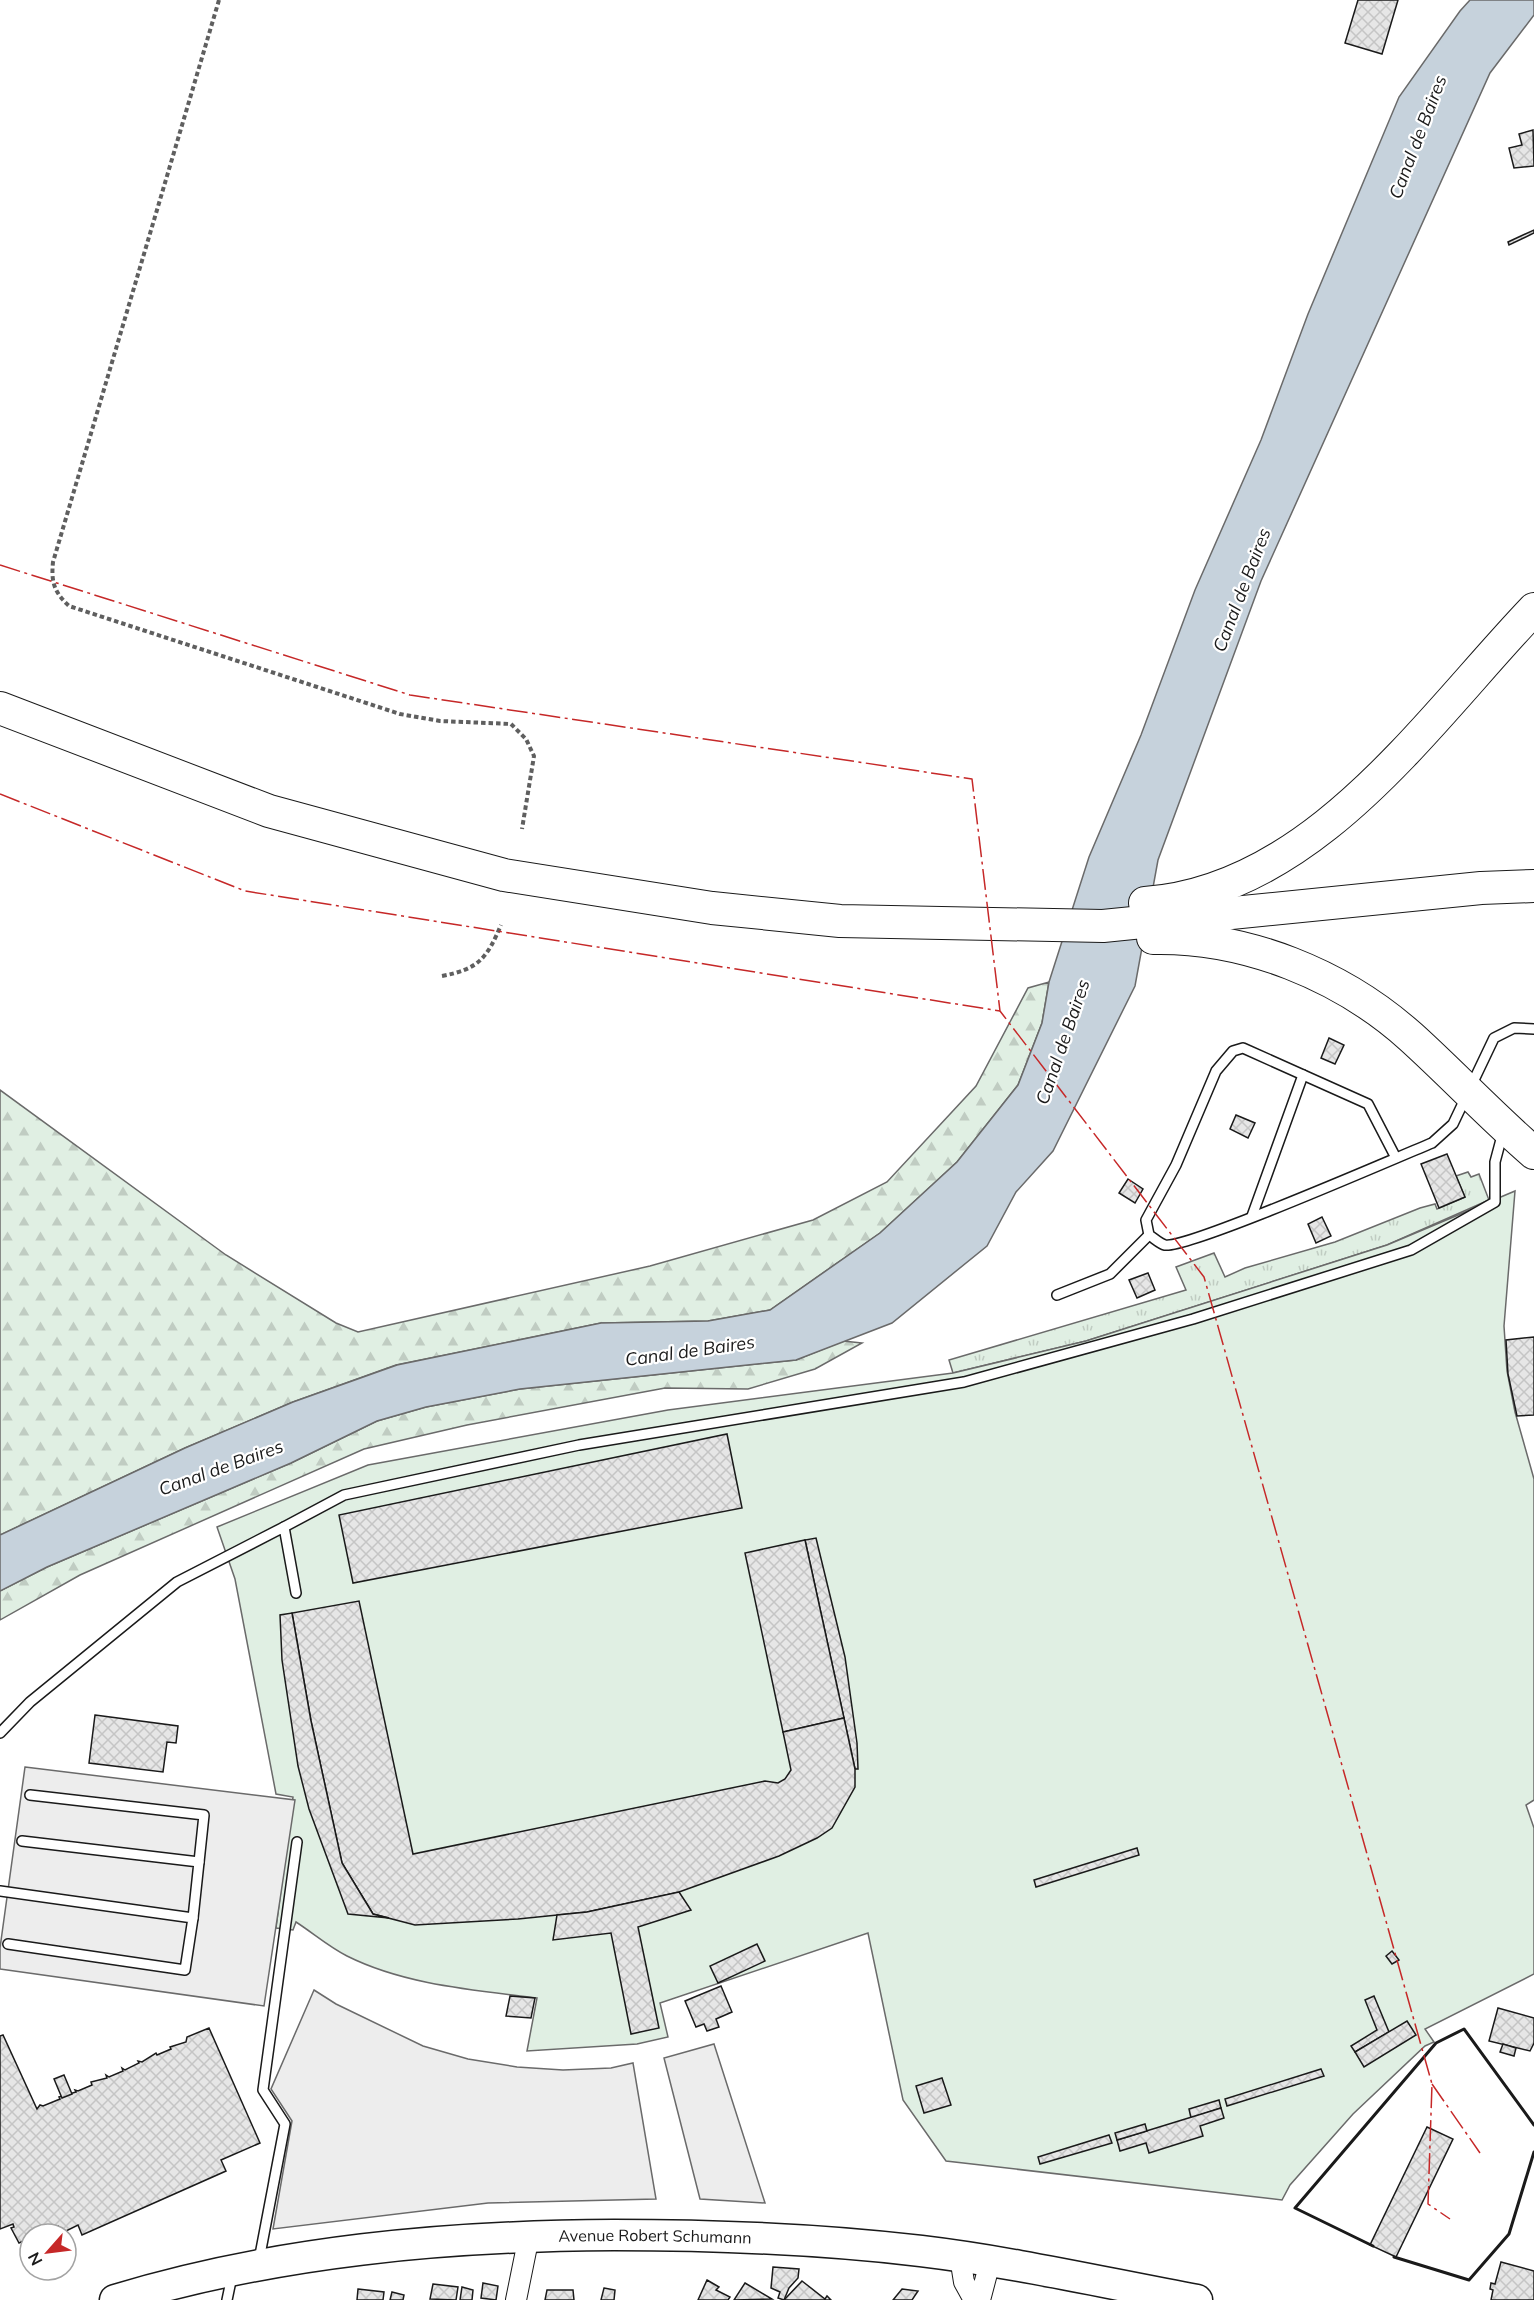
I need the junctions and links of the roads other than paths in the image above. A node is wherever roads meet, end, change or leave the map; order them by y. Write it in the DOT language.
graph roads {
  1 [pos="1534,609"];
  2 [pos="0,708"];
  3 [pos="1534,879"];
  4 [pos="1534,886"];
  5 [pos="1481,888"];
  6 [pos="1041,919"];
  7 [pos="1171,920"];
  8 [pos="1534,1029"];
  9 [pos="1304,1075"];
  10 [pos="1468,1094"];
  11 [pos="1504,1126"];
  12 [pos="1534,1153"];
  13 [pos="1396,1158"];
  14 [pos="1252,1216"];
  15 [pos="1149,1235"];
  16 [pos="1058,1295"];
  17 [pos="284,1527"];
  18 [pos="296,1593"];
  19 [pos="0,1733"];
  20 [pos="30,1795"];
  21 [pos="22,1840"];
  22 [pos="297,1842"];
  23 [pos="199,1862"];
  24 [pos="0,1891"];
  25 [pos="193,1918"];
  26 [pos="8,1944"];
  27 [pos="529,2236"];
  28 [pos="960,2257"];
  29 [pos="990,2262"];
  30 [pos="246,2267"];
  31 [pos="115,2300"];
  32 [pos="227,2300"];
  33 [pos="516,2300"];
  34 [pos="974,2300"];
  35 [pos="980,2300"];
  36 [pos="1197,2300"];
  1 -- 7 [label="highway"];
  2 -- 6 [label="highway"];
  3 -- 5 [label="highway"];
  4 -- 5 [label="highway"];
  5 -- 7 [label="highway"];
  6 -- 7 [label="highway"];
  6 -- 7 [label="highway"];
  7 -- 10 [label="highway"];
  8 -- 10 [label="lane"];
  9 -- 13 [label="lane"];
  9 -- 14 [label="lane"];
  9 -- 15 [label="lane"];
  10 -- 11 [label="highway"];
  10 -- 13 [label="lane"];
  11 -- 12 [label="highway"];
  11 -- 17 [label="lane"];
  13 -- 14 [label="lane"];
  14 -- 15 [label="lane"];
  15 -- 16 [label="lane"];
  17 -- 18 [label="lane"];
  17 -- 19 [label="lane"];
  20 -- 23 [label="lane"];
  21 -- 23 [label="lane"];
  22 -- 30 [label="lane"];
  23 -- 25 [label="lane"];
  24 -- 25 [label="lane"];
  25 -- 26 [label="lane"];
  27 -- 28 [label="main road, Avenue Robert Schumann"];
  27 -- 30 [label="main road, Avenue Robert Schumann"];
  27 -- 33 [label="street"];
  28 -- 29 [label="main road, Avenue Robert Schumann"];
  28 -- 34 [label="street"];
  29 -- 35 [label="street"];
  29 -- 36 [label="main road, Avenue Robert Schumann"];
  30 -- 31 [label="main road, Avenue Robert Schumann"];
  30 -- 32 [label="lane"];
}
